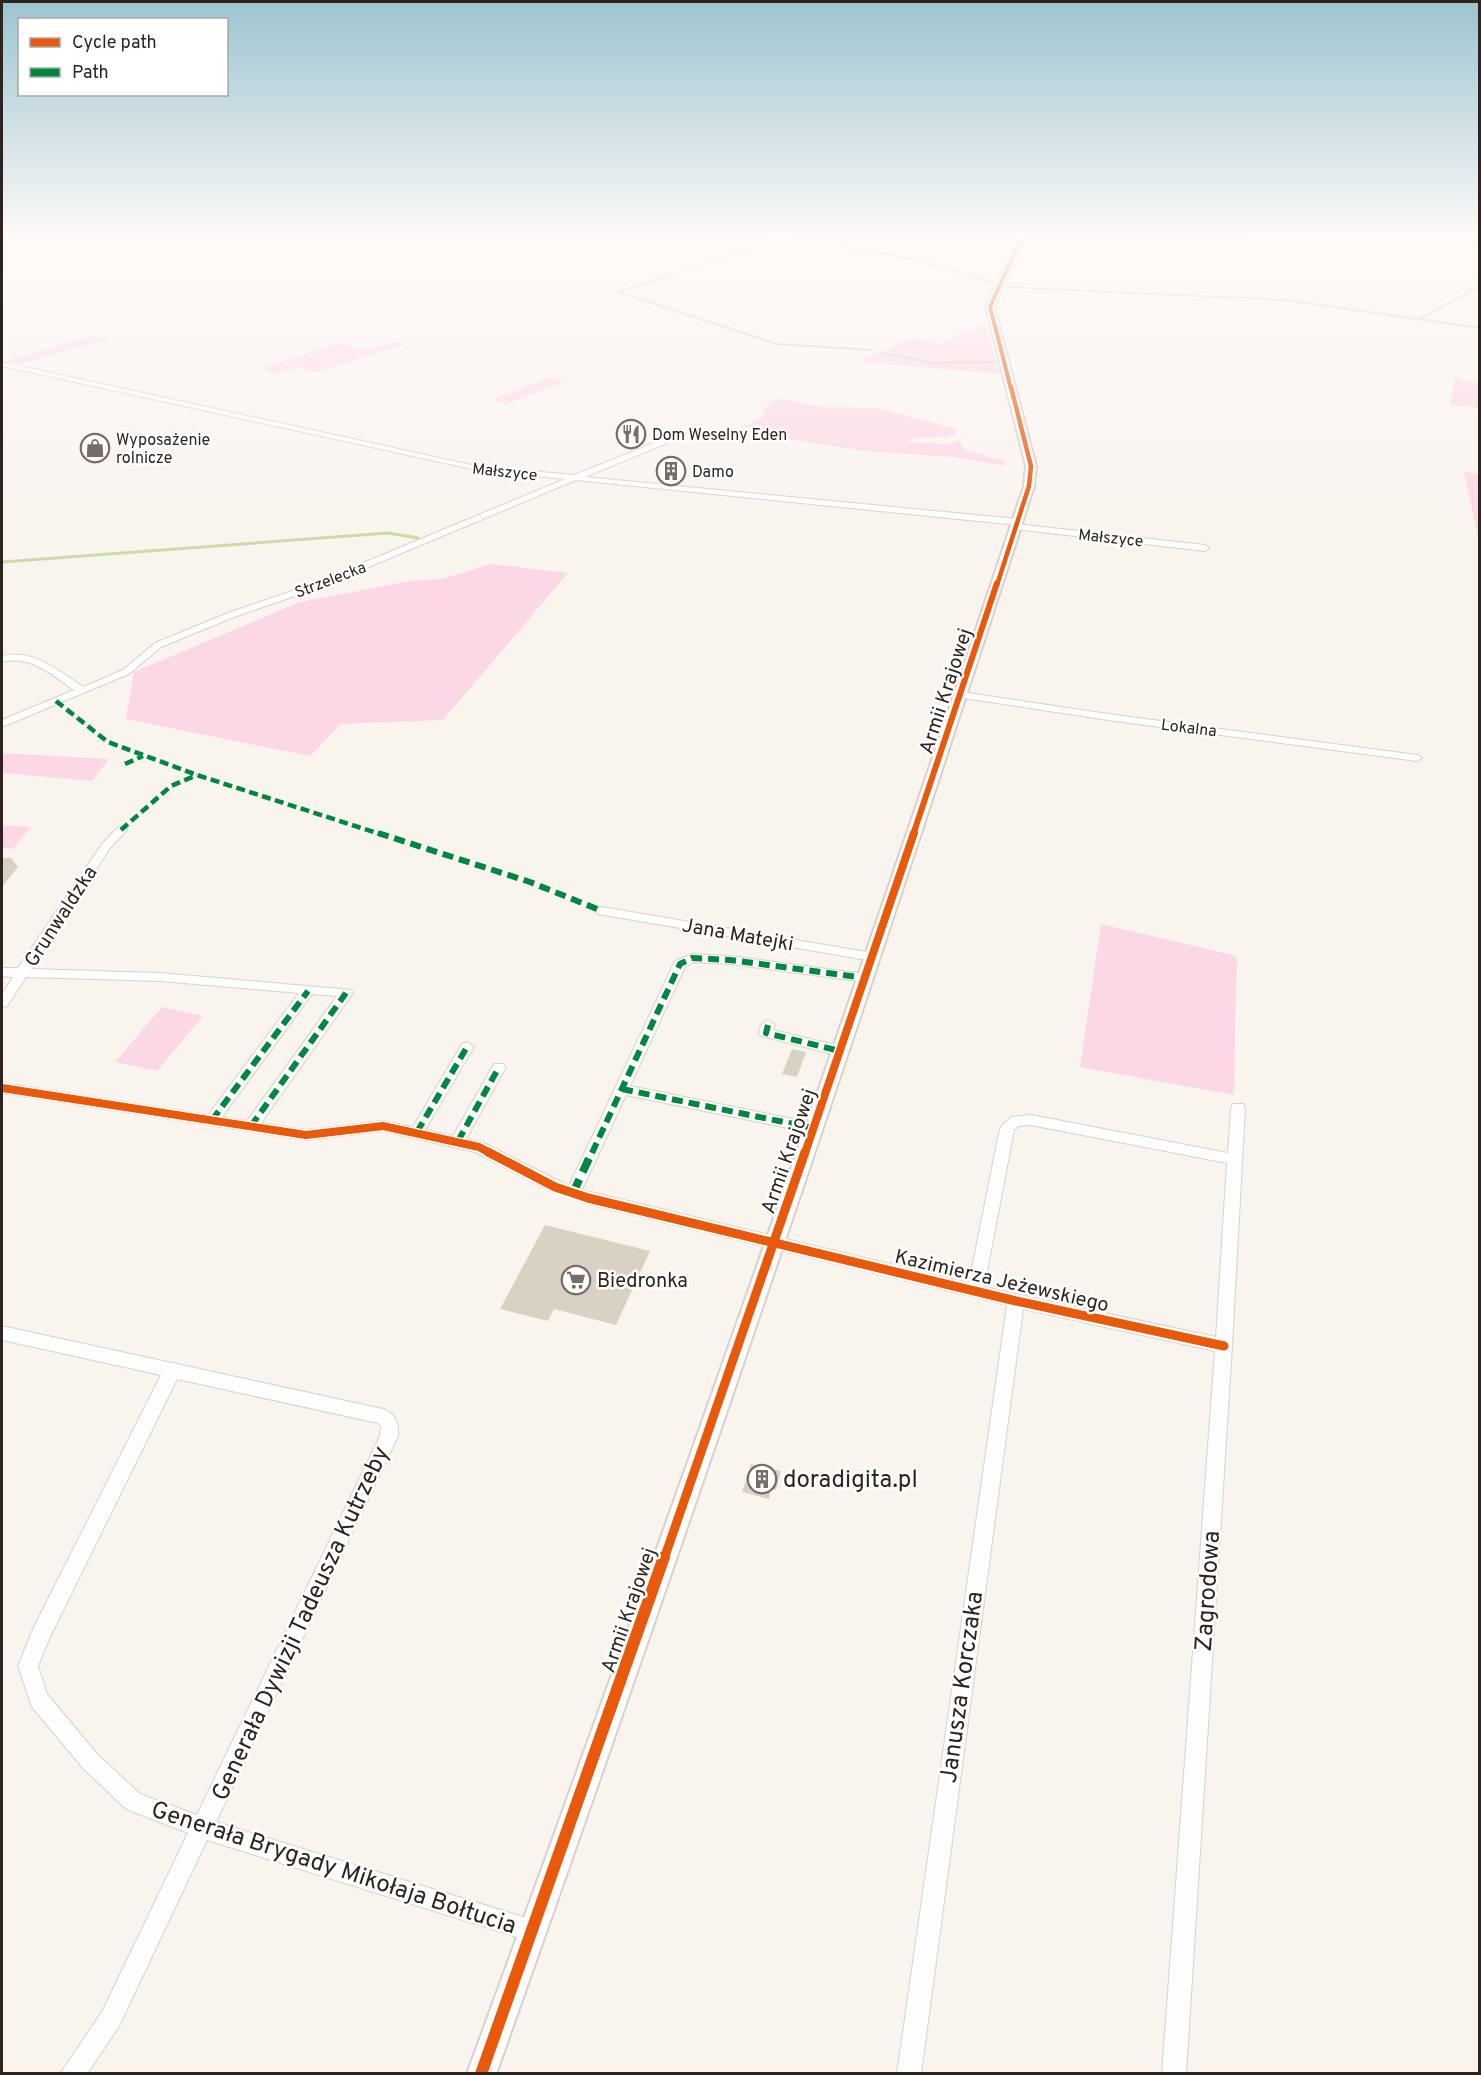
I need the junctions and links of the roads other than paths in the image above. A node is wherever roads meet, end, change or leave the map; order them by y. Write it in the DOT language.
graph roads {
  1 [pos="995,331"];
  2 [pos="2,364"];
  3 [pos="664,441"];
  4 [pos="575,478"];
  5 [pos="1017,525"];
  6 [pos="1206,548"];
  7 [pos="2,659"];
  8 [pos="81,690"];
  9 [pos="961,695"];
  10 [pos="2,724"];
  11 [pos="1418,758"];
  12 [pos="121,831"];
  13 [pos="602,911"];
  14 [pos="873,957"];
  15 [pos="2,972"];
  16 [pos="23,973"];
  17 [pos="865,978"];
  18 [pos="308,991"];
  19 [pos="2,1003"];
  20 [pos="768,1025"];
  21 [pos="467,1047"];
  22 [pos="840,1051"];
  23 [pos="499,1067"];
  24 [pos="2,1088"];
  25 [pos="622,1089"];
  26 [pos="1238,1108"];
  27 [pos="212,1120"];
  28 [pos="251,1126"];
  29 [pos="813,1128"];
  30 [pos="417,1132"];
  31 [pos="458,1141"];
  32 [pos="1233,1159"];
  33 [pos="573,1193"];
  34 [pos="773,1244"];
  35 [pos="975,1291"];
  36 [pos="1016,1301"];
  37 [pos="2,1333"];
  38 [pos="1224,1346"];
  39 [pos="172,1371"];
  40 [pos="202,1828"];
  41 [pos="533,1931"];
  42 [pos="72,2073"];
  43 [pos="481,2073"];
  44 [pos="909,2073"];
  45 [pos="1174,2073"];
  1 -- 5 [label="street, Armii Krajowej"];
  2 -- 4 [label="street, Małszyce"];
  3 -- 4 [label="street, Strzelecka"];
  4 -- 5 [label="street, Małszyce"];
  4 -- 8 [label="street, Strzelecka"];
  5 -- 6 [label="street, Małszyce"];
  5 -- 9 [label="street, Armii Krajowej"];
  7 -- 8 [label="street"];
  8 -- 10 [label="street, Strzelecka"];
  9 -- 11 [label="street, Lokalna"];
  9 -- 14 [label="street, Armii Krajowej"];
  12 -- 16 [label="street, Grunwaldzka"];
  13 -- 14 [label="street, Jana Matejki"];
  14 -- 17 [label="street, Armii Krajowej"];
  15 -- 16 [label="street"];
  16 -- 18 [label="street"];
  16 -- 19 [label="street, Grunwaldzka"];
  17 -- 22 [label="street, Armii Krajowej"];
  17 -- 25 [label="street"];
  18 -- 27 [label="street"];
  18 -- 28 [label="street"];
  20 -- 22 [label="street"];
  21 -- 30 [label="street"];
  22 -- 29 [label="street, Armii Krajowej"];
  23 -- 31 [label="street"];
  24 -- 27 [label="street, Kazimierza Jeżewskiego"];
  25 -- 29 [label="street"];
  25 -- 33 [label="street"];
  26 -- 32 [label="street, Zagrodowa"];
  27 -- 28 [label="street, Kazimierza Jeżewskiego"];
  28 -- 30 [label="street, Kazimierza Jeżewskiego"];
  29 -- 34 [label="street, Armii Krajowej"];
  30 -- 31 [label="street, Kazimierza Jeżewskiego"];
  31 -- 33 [label="street, Kazimierza Jeżewskiego"];
  32 -- 35 [label="street"];
  32 -- 38 [label="street, Zagrodowa"];
  33 -- 34 [label="street, Kazimierza Jeżewskiego"];
  34 -- 35 [label="street, Kazimierza Jeżewskiego"];
  34 -- 41 [label="street, Armii Krajowej"];
  35 -- 36 [label="street, Kazimierza Jeżewskiego"];
  36 -- 38 [label="street, Kazimierza Jeżewskiego"];
  36 -- 44 [label="street, Janusza Korczaka"];
  37 -- 39 [label="street"];
  38 -- 45 [label="street, Zagrodowa"];
  39 -- 40 [label="street, Generała Brygady Mikołaja Bołtucia"];
  39 -- 40 [label="street, Generała Dywizji Tadeusza Kutrzeby"];
  40 -- 41 [label="street, Generała Brygady Mikołaja Bołtucia"];
  40 -- 42 [label="street, Generała Dywizji Tadeusza Kutrzeby"];
  41 -- 43 [label="street, Armii Krajowej"];
}
